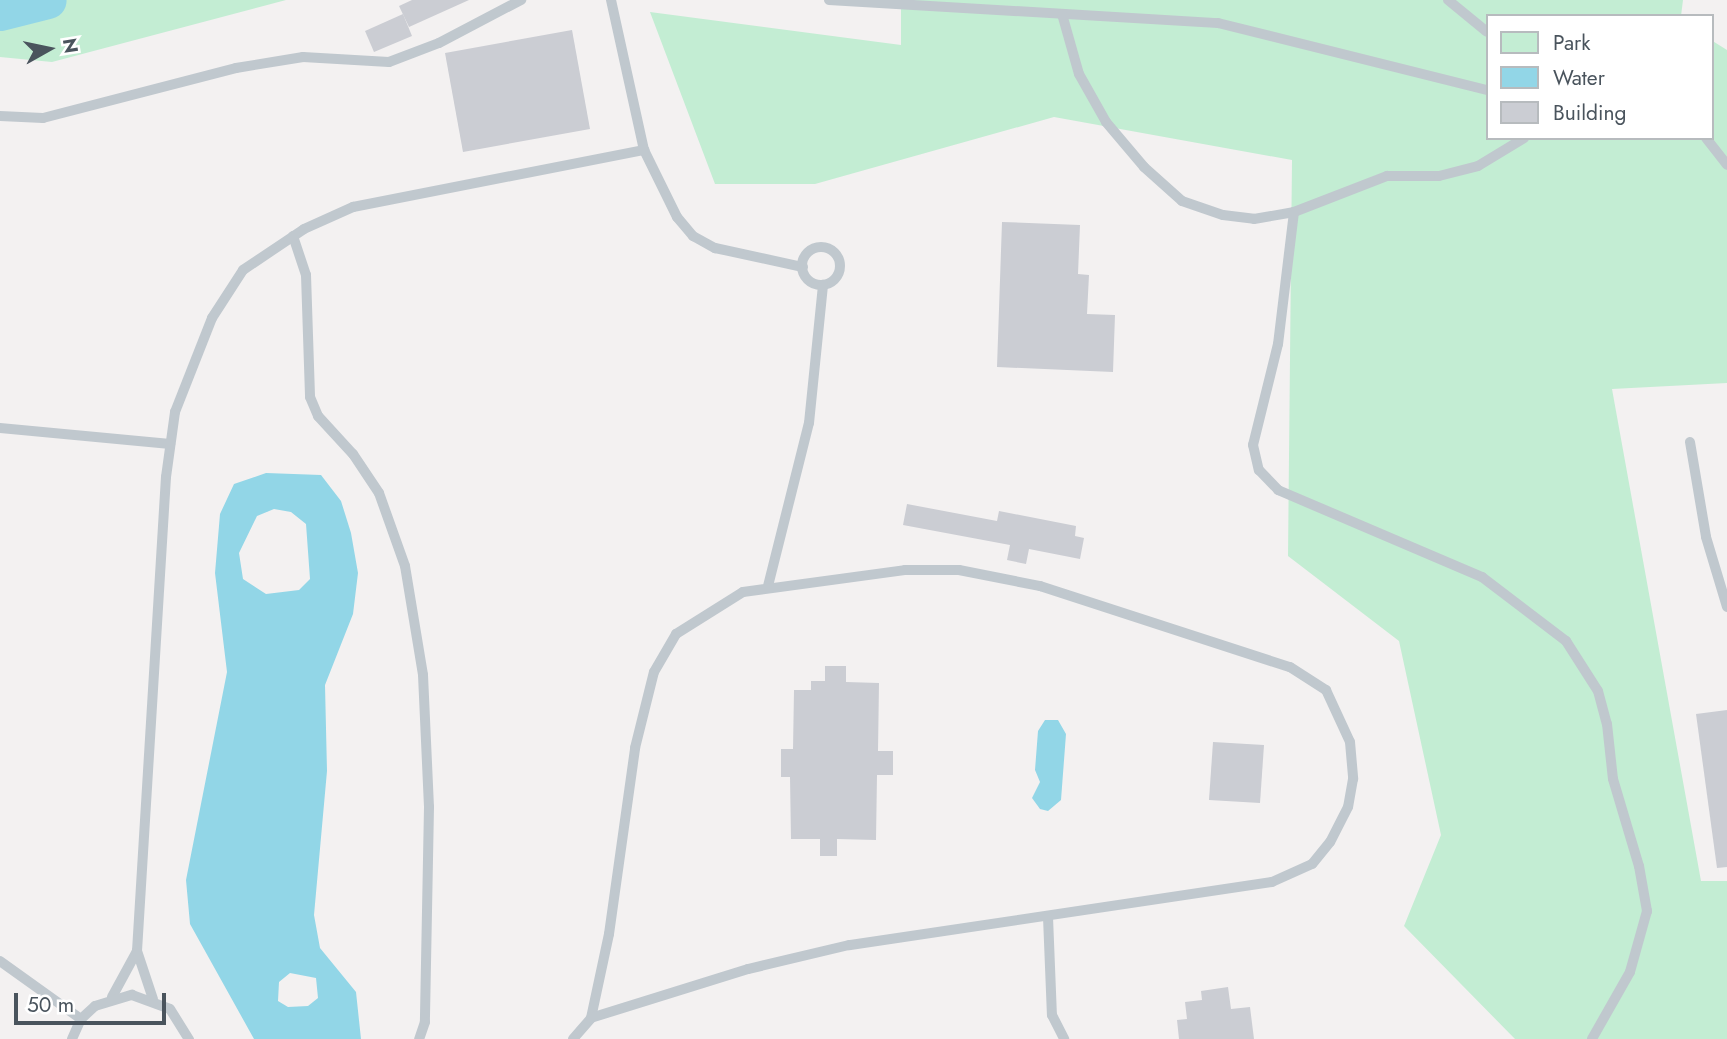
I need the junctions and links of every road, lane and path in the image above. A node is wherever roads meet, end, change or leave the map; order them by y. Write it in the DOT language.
graph roads {
  1 [pos="521,0"];
  2 [pos="611,0"];
  3 [pos="830,0"];
  4 [pos="1448,0"];
  5 [pos="1062,14"];
  6 [pos="1486,32"];
  7 [pos="1486,90"];
  8 [pos="0,116"];
  9 [pos="1521,140"];
  10 [pos="1708,140"];
  11 [pos="645,150"];
  12 [pos="1727,165"];
  13 [pos="1294,212"];
  14 [pos="293,236"];
  15 [pos="803,267"];
  16 [pos="823,285"];
  17 [pos="0,428"];
  18 [pos="1690,442"];
  19 [pos="170,444"];
  20 [pos="768,586"];
  21 [pos="1727,607"];
  22 [pos="1048,917"];
  23 [pos="136,951"];
  24 [pos="0,961"];
  25 [pos="112,997"];
  26 [pos="153,999"];
  27 [pos="591,1018"];
  28 [pos="81,1019"];
  29 [pos="578,1037"];
  30 [pos="72,1039"];
  31 [pos="189,1039"];
  32 [pos="419,1039"];
  33 [pos="1064,1039"];
  34 [pos="1592,1039"];
  1 -- 8 [label="lane"];
  2 -- 11 [label="lane"];
  3 -- 5 [label="lane"];
  4 -- 6 [label="lane"];
  5 -- 7 [label="lane"];
  5 -- 13 [label="lane"];
  9 -- 13 [label="lane"];
  10 -- 12 [label="lane"];
  11 -- 14 [label="lane"];
  11 -- 15 [label="lane"];
  13 -- 34 [label="lane"];
  14 -- 19 [label="lane"];
  14 -- 32 [label="lane"];
  15 -- 16 [label="lane"];
  15 -- 16 [label="lane"];
  16 -- 20 [label="lane"];
  17 -- 19 [label="lane"];
  18 -- 21 [label="lane"];
  19 -- 23 [label="lane"];
  20 -- 22 [label="lane"];
  20 -- 27 [label="lane"];
  22 -- 27 [label="lane"];
  22 -- 33 [label="lane"];
  23 -- 25 [label="lane"];
  23 -- 26 [label="lane"];
  24 -- 28 [label="lane"];
  25 -- 26 [label="lane"];
  25 -- 28 [label="lane"];
  26 -- 31 [label="lane"];
  27 -- 29 [label="lane"];
  28 -- 30 [label="lane"];
}
